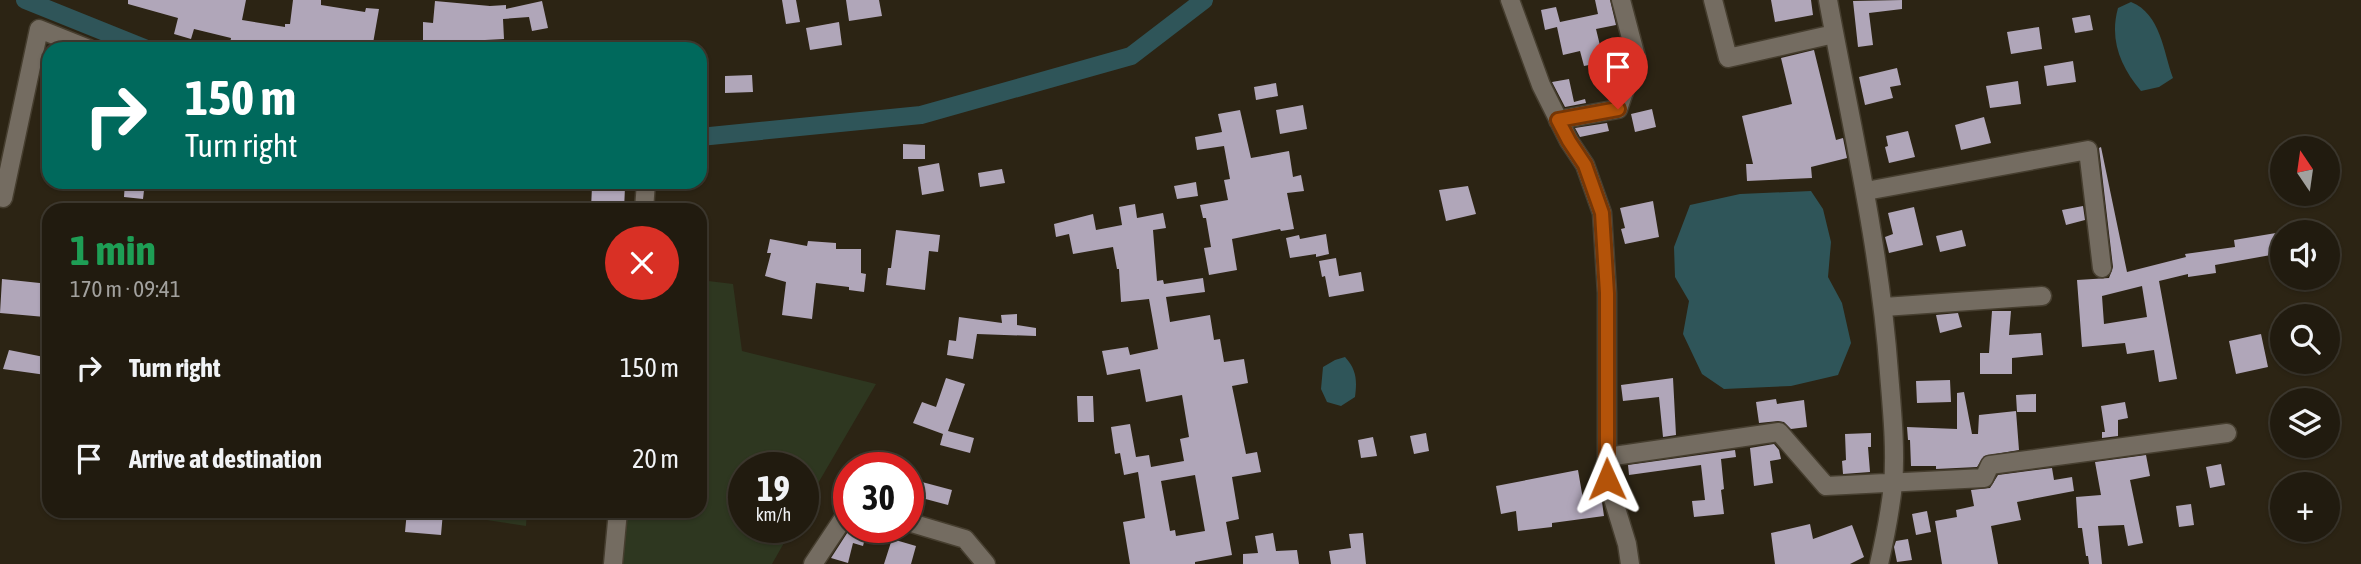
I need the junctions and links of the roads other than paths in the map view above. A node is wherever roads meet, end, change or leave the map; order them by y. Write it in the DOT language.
graph roads {
  1 [pos="1510,0"];
  2 [pos="1621,0"];
  3 [pos="1713,0"];
  4 [pos="1828,0"];
  5 [pos="1834,34"];
  6 [pos="72,42"];
  7 [pos="1558,120"];
  8 [pos="1866,191"];
  9 [pos="0,197"];
  10 [pos="2102,268"];
  11 [pos="2042,296"];
  12 [pos="1884,307"];
  13 [pos="2227,433"];
  14 [pos="1607,457"];
  15 [pos="1893,482"];
  16 [pos="617,518"];
  17 [pos="924,527"];
  18 [pos="833,534"];
  19 [pos="613,564"];
  20 [pos="813,564"];
  21 [pos="986,564"];
  22 [pos="1630,564"];
  23 [pos="1879,564"];
  1 -- 7 [label="street"];
  2 -- 7 [label="street"];
  3 -- 5 [label="street"];
  4 -- 5 [label="street"];
  5 -- 8 [label="street"];
  6 -- 9 [label="street"];
  7 -- 14 [label="street"];
  8 -- 10 [label="street"];
  8 -- 12 [label="street"];
  11 -- 12 [label="street"];
  12 -- 15 [label="street"];
  13 -- 15 [label="street"];
  14 -- 15 [label="street"];
  14 -- 22 [label="street"];
  15 -- 23 [label="street"];
  16 -- 19 [label="street"];
  17 -- 21 [label="street"];
  18 -- 20 [label="street"];
}
